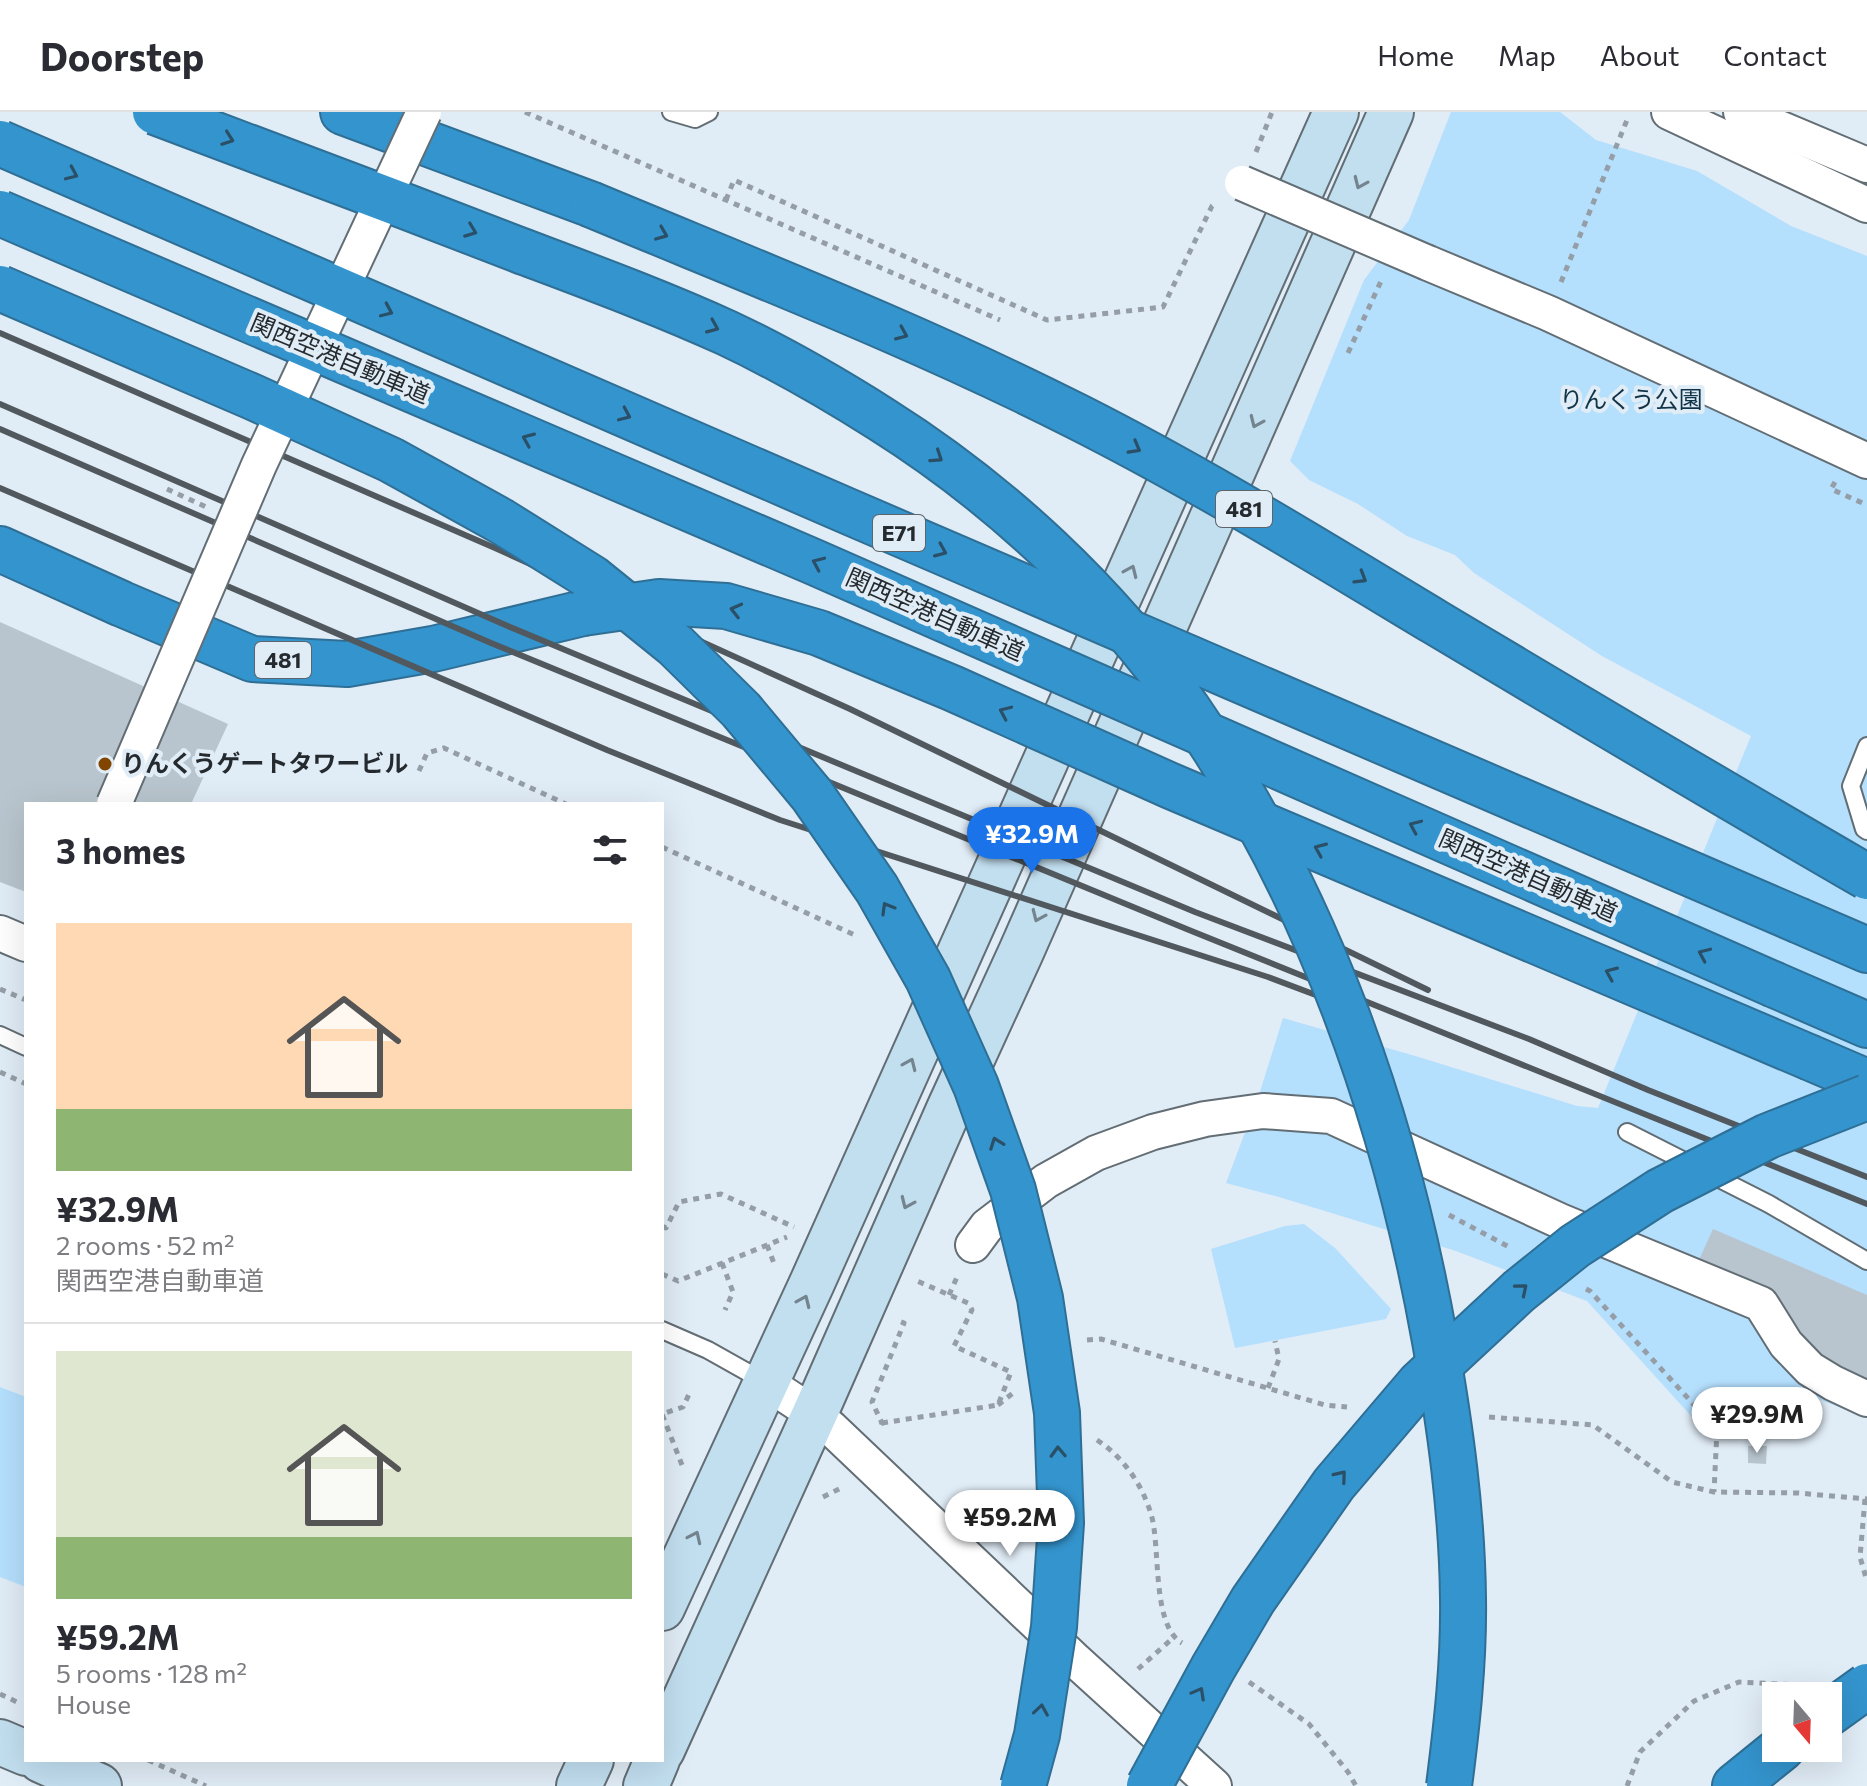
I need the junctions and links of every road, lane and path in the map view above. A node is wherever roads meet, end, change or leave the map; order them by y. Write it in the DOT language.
graph roads {
  1 [pos="155,112"];
  2 [pos="343,112"];
  3 [pos="424,112"];
  4 [pos="525,112"];
  5 [pos="671,112"];
  6 [pos="709,112"];
  7 [pos="1272,112"];
  8 [pos="1336,112"];
  9 [pos="1391,112"];
  10 [pos="1669,112"];
  11 [pos="1741,112"];
  12 [pos="1627,120"];
  13 [pos="0,143"];
  14 [pos="1258,147"];
  15 [pos="1867,165"];
  16 [pos="1242,183"];
  17 [pos="726,200"];
  18 [pos="1867,205"];
  19 [pos="0,213"];
  20 [pos="1395,249"];
  21 [pos="0,288"];
  22 [pos="1548,313"];
  23 [pos="1000,320"];
  24 [pos="1348,353"];
  25 [pos="1867,461"];
  26 [pos="1831,489"];
  27 [pos="1867,505"];
  28 [pos="0,549"];
  29 [pos="1867,746"];
  30 [pos="419,771"];
  31 [pos="115,802"];
  32 [pos="562,802"];
  33 [pos="1867,831"];
  34 [pos="664,848"];
  35 [pos="1867,877"];
  36 [pos="0,933"];
  37 [pos="863,938"];
  38 [pos="24,943"];
  39 [pos="1867,950"];
  40 [pos="0,989"];
  41 [pos="24,999"];
  42 [pos="1867,1025"];
  43 [pos="0,1035"];
  44 [pos="24,1046"];
  45 [pos="0,1072"];
  46 [pos="1867,1082"];
  47 [pos="24,1083"];
  48 [pos="1867,1097"];
  49 [pos="1627,1132"];
  50 [pos="798,1222"];
  51 [pos="973,1245"];
  52 [pos="1867,1261"];
  53 [pos="722,1263"];
  54 [pos="664,1275"];
  55 [pos="961,1301"];
  56 [pos="725,1310"];
  57 [pos="892,1318"];
  58 [pos="664,1331"];
  59 [pos="1275,1341"];
  60 [pos="767,1383"];
  61 [pos="1268,1388"];
  62 [pos="691,1390"];
  63 [pos="1867,1399"];
  64 [pos="664,1412"];
  65 [pos="814,1414"];
  66 [pos="664,1418"];
  67 [pos="882,1423"];
  68 [pos="876,1435"];
  69 [pos="684,1471"];
  70 [pos="1798,1493"];
  71 [pos="1866,1499"];
  72 [pos="1867,1581"];
  73 [pos="664,1604"];
  74 [pos="1173,1638"];
  75 [pos="1867,1686"];
  76 [pos="1762,1688"];
  77 [pos="1112,1693"];
  78 [pos="1842,1693"];
  79 [pos="0,1694"];
  80 [pos="24,1705"];
  81 [pos="0,1742"];
  82 [pos="664,1746"];
  83 [pos="24,1752"];
  84 [pos="45,1762"];
  85 [pos="152,1762"];
  86 [pos="590,1762"];
  87 [pos="656,1762"];
  88 [pos="1765,1762"];
  89 [pos="99,1786"];
  90 [pos="206,1786"];
  91 [pos="579,1786"];
  92 [pos="646,1786"];
  93 [pos="1023,1786"];
  94 [pos="1149,1786"];
  95 [pos="1214,1786"];
  96 [pos="1449,1786"];
  97 [pos="1627,1786"];
  98 [pos="1735,1786"];
  1 -- 96 [label="highway, one-way, bridge"];
  2 -- 35 [label="highway, 481, one-way, bridge"];
  3 -- 31 [label="street, bridge"];
  4 -- 17 [label="path"];
  5 -- 6 [label="lane"];
  7 -- 14 [label="path"];
  60 -- 8 [label="street, one-way"];
  9 -- 65 [label="street, one-way"];
  10 -- 18 [label="street"];
  11 -- 15 [label="street"];
  12 -- 22 [label="path"];
  13 -- 39 [label="highway, E71, one-way, bridge"];
  16 -- 17 [label="path"];
  16 -- 20 [label="street, bridge"];
  17 -- 23 [label="path"];
  42 -- 19 [label="highway, 関西空港自動車道 / E71, one-way, bridge"];
  20 -- 22 [label="street, bridge"];
  20 -- 24 [label="path"];
  93 -- 21 [label="highway, one-way, bridge"];
  22 -- 25 [label="street"];
  26 -- 27 [label="path"];
  46 -- 28 [label="highway, 481, one-way, bridge"];
  29 -- 33 [label="lane"];
  30 -- 32 [label="path"];
  34 -- 37 [label="path"];
  36 -- 38 [label="street"];
  40 -- 41 [label="path"];
  43 -- 44 [label="lane"];
  45 -- 47 [label="path"];
  94 -- 48 [label="highway, one-way, bridge"];
  49 -- 52 [label="lane"];
  50 -- 53 [label="path"];
  51 -- 63 [label="street, bridge"];
  53 -- 54 [label="path"];
  53 -- 56 [label="path"];
  55 -- 67 [label="path"];
  57 -- 67 [label="path"];
  58 -- 60 [label="lane"];
  59 -- 61 [label="path"];
  60 -- 65 [label="street"];
  73 -- 60 [label="street, one-way"];
  62 -- 64 [label="path"];
  65 -- 77 [label="street"];
  65 -- 82 [label="street"];
  66 -- 69 [label="path"];
  67 -- 68 [label="path"];
  70 -- 71 [label="path"];
  71 -- 72 [label="path"];
  74 -- 77 [label="path"];
  75 -- 78 [label="highway, bridge"];
  76 -- 97 [label="path"];
  77 -- 95 [label="street"];
  79 -- 80 [label="path"];
  81 -- 83 [label="street"];
  84 -- 89 [label="street"];
  85 -- 90 [label="path"];
  86 -- 91 [label="street"];
  87 -- 92 [label="street"];
  88 -- 98 [label="highway"];
}
